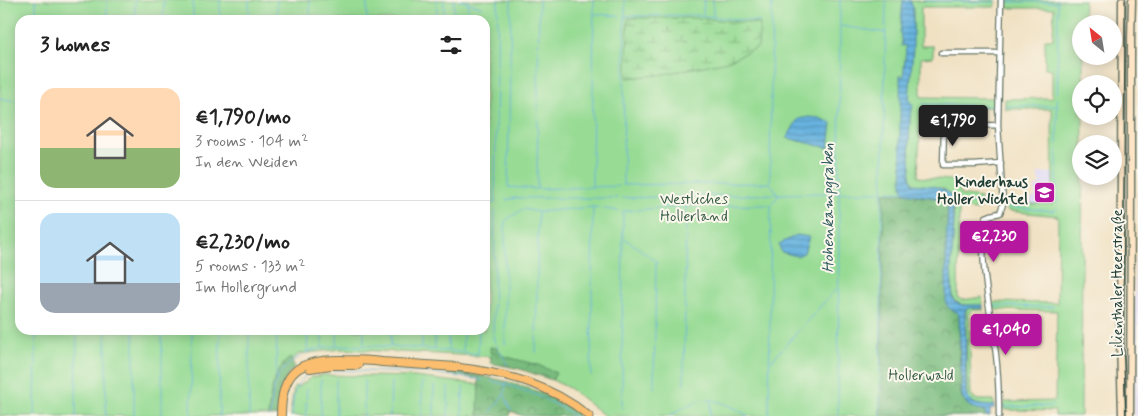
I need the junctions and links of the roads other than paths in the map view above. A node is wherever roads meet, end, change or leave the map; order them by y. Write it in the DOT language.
graph roads {
  1 [pos="1001,0"];
  2 [pos="1122,0"];
  3 [pos="1132,0"];
  4 [pos="941,53"];
  5 [pos="1000,53"];
  6 [pos="944,110"];
  7 [pos="944,126"];
  8 [pos="998,126"];
  9 [pos="1001,162"];
  10 [pos="456,368"];
  11 [pos="282,416"];
  12 [pos="590,416"];
  13 [pos="999,416"];
  14 [pos="1122,416"];
  15 [pos="1130,416"];
  1 -- 5 [label="street"];
  2 -- 14 [label="main road, Lilienthaler Heerstraße"];
  3 -- 15 [label="main road, Lilienthaler Heerstraße"];
  4 -- 5 [label="street"];
  5 -- 8 [label="street"];
  6 -- 7 [label="street"];
  7 -- 8 [label="street"];
  7 -- 9 [label="street"];
  8 -- 9 [label="street"];
  9 -- 13 [label="street"];
  10 -- 11 [label="highway"];
  10 -- 12 [label="main road"];
}
